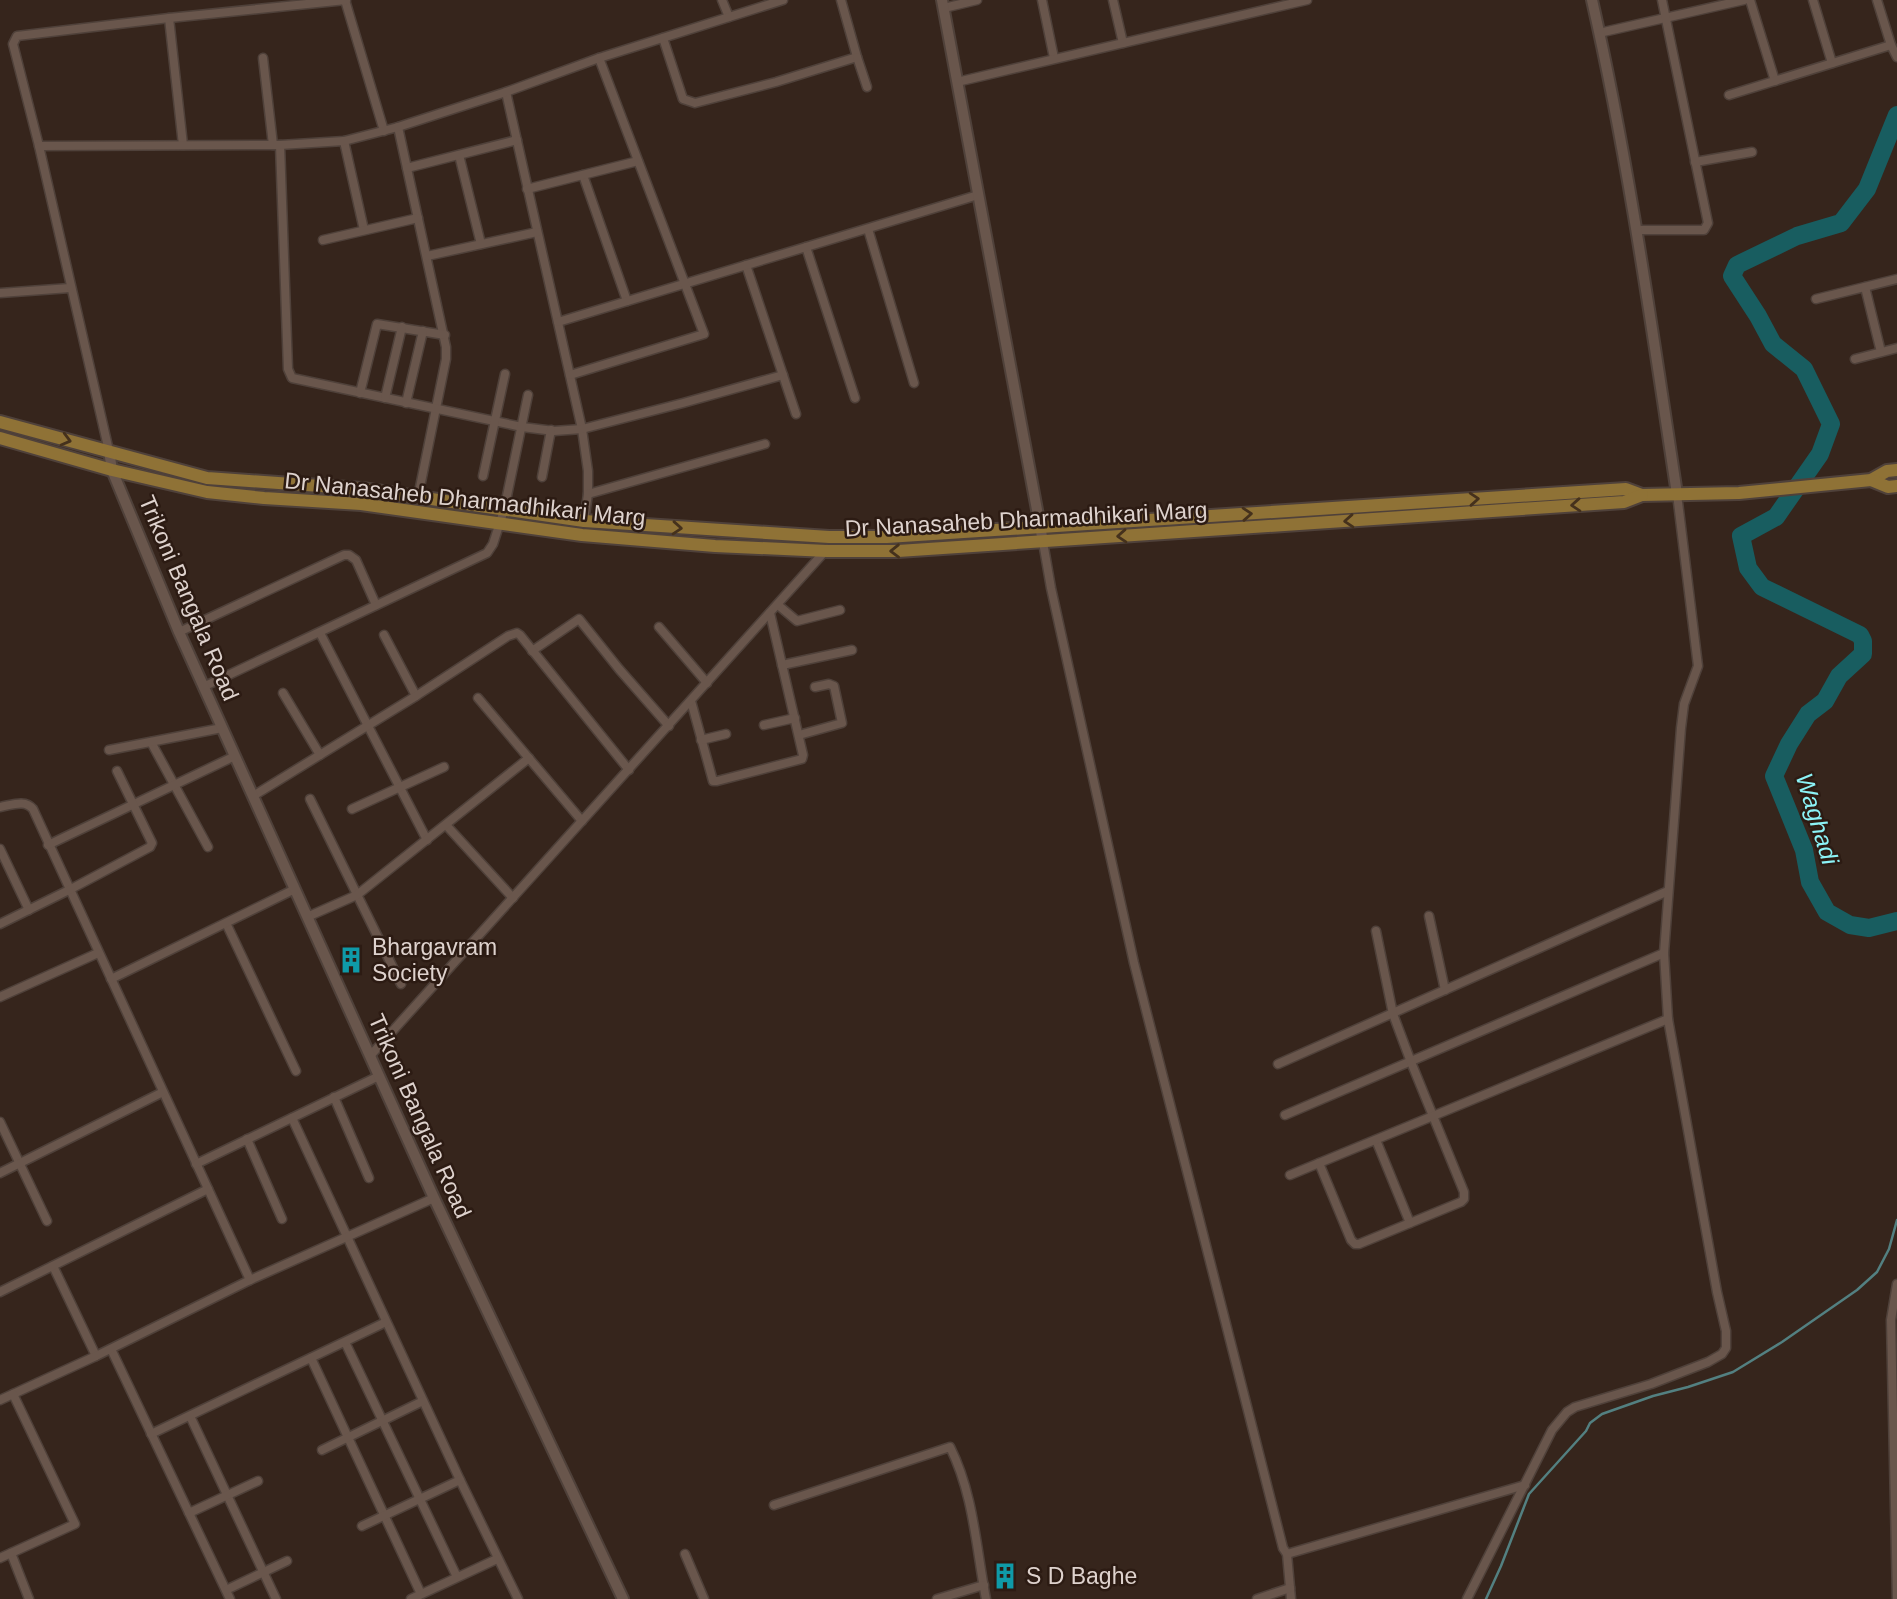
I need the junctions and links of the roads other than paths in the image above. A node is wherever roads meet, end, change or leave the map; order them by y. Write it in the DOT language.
graph roads {
  1 [pos="346,0"];
  2 [pos="722,0"];
  3 [pos="783,0"];
  4 [pos="841,0"];
  5 [pos="977,0"];
  6 [pos="1042,0"];
  7 [pos="1113,0"];
  8 [pos="1307,0"];
  9 [pos="1592,0"];
  10 [pos="1662,0"];
  11 [pos="1744,0"];
  12 [pos="1750,0"];
  13 [pos="1813,0"];
  14 [pos="1877,0"];
  15 [pos="943,4"];
  16 [pos="729,17"];
  17 [pos="169,18"];
  18 [pos="1666,18"];
  19 [pos="1599,33"];
  20 [pos="663,38"];
  21 [pos="1122,43"];
  22 [pos="1891,45"];
  23 [pos="857,57"];
  24 [pos="1897,57"];
  25 [pos="263,58"];
  26 [pos="600,58"];
  27 [pos="1054,58"];
  28 [pos="1832,63"];
  29 [pos="1775,81"];
  30 [pos="957,82"];
  31 [pos="867,87"];
  32 [pos="506,92"];
  33 [pos="1729,95"];
  34 [pos="398,127"];
  35 [pos="384,131"];
  36 [pos="517,140"];
  37 [pos="344,141"];
  38 [pos="183,145"];
  39 [pos="277,145"];
  40 [pos="39,146"];
  41 [pos="1752,152"];
  42 [pos="459,155"];
  43 [pos="638,161"];
  44 [pos="1695,162"];
  45 [pos="407,168"];
  46 [pos="583,175"];
  47 [pos="527,189"];
  48 [pos="978,195"];
  49 [pos="418,218"];
  50 [pos="868,229"];
  51 [pos="364,230"];
  52 [pos="1637,230"];
  53 [pos="537,232"];
  54 [pos="323,240"];
  55 [pos="481,244"];
  56 [pos="806,247"];
  57 [pos="427,257"];
  58 [pos="746,265"];
  59 [pos="1897,279"];
  60 [pos="685,284"];
  61 [pos="1864,287"];
  62 [pos="70,288"];
  63 [pos="0,293"];
  64 [pos="1816,299"];
  65 [pos="627,302"];
  66 [pos="558,322"];
  67 [pos="402,327"];
  68 [pos="423,331"];
  69 [pos="444,335"];
  70 [pos="1897,348"];
  71 [pos="1881,352"];
  72 [pos="1855,359"];
  73 [pos="505,374"];
  74 [pos="569,375"];
  75 [pos="783,375"];
  76 [pos="914,383"];
  77 [pos="360,393"];
  78 [pos="528,395"];
  79 [pos="385,398"];
  80 [pos="855,398"];
  81 [pos="406,403"];
  82 [pos="435,409"];
  83 [pos="796,414"];
  84 [pos="496,421"];
  85 [pos="0,422"];
  86 [pos="522,427"];
  87 [pos="582,429"];
  88 [pos="551,430"];
  89 [pos="0,438"];
  90 [pos="765,444"];
  91 [pos="108,452"];
  92 [pos="112,470"];
  93 [pos="1897,470"];
  94 [pos="483,476"];
  95 [pos="542,477"];
  96 [pos="1871,480"];
  97 [pos="1897,486"];
  98 [pos="588,494"];
  99 [pos="1676,494"];
  100 [pos="1642,495"];
  101 [pos="418,497"];
  102 [pos="504,510"];
  103 [pos="584,521"];
  104 [pos="500,525"];
  105 [pos="1041,527"];
  106 [pos="583,535"];
  107 [pos="830,537"];
  108 [pos="1043,542"];
  109 [pos="827,551"];
  110 [pos="376,605"];
  111 [pos="778,605"];
  112 [pos="840,610"];
  113 [pos="770,613"];
  114 [pos="659,627"];
  115 [pos="179,632"];
  116 [pos="320,633"];
  117 [pos="384,635"];
  118 [pos="852,650"];
  119 [pos="532,651"];
  120 [pos="782,665"];
  121 [pos="707,683"];
  122 [pos="203,687"];
  123 [pos="814,687"];
  124 [pos="283,693"];
  125 [pos="416,696"];
  126 [pos="478,698"];
  127 [pos="691,701"];
  128 [pos="795,718"];
  129 [pos="764,725"];
  130 [pos="367,726"];
  131 [pos="669,726"];
  132 [pos="222,728"];
  133 [pos="726,734"];
  134 [pos="799,736"];
  135 [pos="701,740"];
  136 [pos="151,742"];
  137 [pos="109,750"];
  138 [pos="320,755"];
  139 [pos="235,756"];
  140 [pos="529,758"];
  141 [pos="444,766"];
  142 [pos="629,770"];
  143 [pos="117,771"];
  144 [pos="174,785"];
  145 [pos="399,787"];
  146 [pos="253,796"];
  147 [pos="310,799"];
  148 [pos="134,804"];
  149 [pos="0,807"];
  150 [pos="352,809"];
  151 [pos="582,821"];
  152 [pos="446,825"];
  153 [pos="427,840"];
  154 [pos="48,845"];
  155 [pos="208,847"];
  156 [pos="0,849"];
  157 [pos="295,889"];
  158 [pos="69,890"];
  159 [pos="1668,891"];
  160 [pos="357,895"];
  161 [pos="513,898"];
  162 [pos="29,910"];
  163 [pos="1429,916"];
  164 [pos="307,917"];
  165 [pos="226,923"];
  166 [pos="0,924"];
  167 [pos="1376,930"];
  168 [pos="98,953"];
  169 [pos="1664,954"];
  170 [pos="111,979"];
  171 [pos="401,984"];
  172 [pos="1446,990"];
  173 [pos="0,997"];
  174 [pos="1394,1014"];
  175 [pos="1668,1019"];
  176 [pos="370,1056"];
  177 [pos="1411,1062"];
  178 [pos="1278,1065"];
  179 [pos="296,1072"];
  180 [pos="379,1076"];
  181 [pos="163,1092"];
  182 [pos="334,1097"];
  183 [pos="1285,1115"];
  184 [pos="1434,1116"];
  185 [pos="292,1118"];
  186 [pos="0,1122"];
  187 [pos="247,1139"];
  188 [pos="1376,1140"];
  189 [pos="20,1162"];
  190 [pos="1318,1163"];
  191 [pos="196,1164"];
  192 [pos="0,1173"];
  193 [pos="1290,1175"];
  194 [pos="369,1178"];
  195 [pos="208,1189"];
  196 [pos="434,1198"];
  197 [pos="282,1219"];
  198 [pos="47,1220"];
  199 [pos="1410,1223"];
  200 [pos="346,1237"];
  201 [pos="53,1266"];
  202 [pos="250,1280"];
  203 [pos="1897,1284"];
  204 [pos="0,1292"];
  205 [pos="386,1322"];
  206 [pos="345,1342"];
  207 [pos="111,1349"];
  208 [pos="96,1356"];
  209 [pos="311,1357"];
  210 [pos="13,1394"];
  211 [pos="0,1400"];
  212 [pos="423,1401"];
  213 [pos="190,1416"];
  214 [pos="382,1421"];
  215 [pos="151,1434"];
  216 [pos="348,1437"];
  217 [pos="322,1450"];
  218 [pos="460,1480"];
  219 [pos="258,1481"];
  220 [pos="1525,1485"];
  221 [pos="227,1495"];
  222 [pos="420,1499"];
  223 [pos="774,1505"];
  224 [pos="189,1513"];
  225 [pos="384,1516"];
  226 [pos="362,1526"];
  227 [pos="11,1553"];
  228 [pos="685,1554"];
  229 [pos="1287,1555"];
  230 [pos="0,1558"];
  231 [pos="497,1559"];
  232 [pos="288,1561"];
  233 [pos="264,1572"];
  234 [pos="457,1577"];
  235 [pos="984,1585"];
  236 [pos="1290,1588"];
  237 [pos="421,1594"];
  238 [pos="228,1595"];
  239 [pos="29,1599"];
  240 [pos="276,1599"];
  241 [pos="411,1599"];
  242 [pos="518,1599"];
  243 [pos="623,1599"];
  244 [pos="704,1599"];
  245 [pos="937,1599"];
  246 [pos="986,1599"];
  247 [pos="1257,1599"];
  248 [pos="1291,1599"];
  249 [pos="1466,1599"];
  250 [pos="1897,1599"];
  1 -- 17 [label="street"];
  1 -- 35 [label="street"];
  2 -- 16 [label="street"];
  3 -- 16 [label="street"];
  4 -- 23 [label="street"];
  5 -- 15 [label="street"];
  6 -- 27 [label="street"];
  7 -- 21 [label="street"];
  8 -- 21 [label="street"];
  9 -- 19 [label="street"];
  10 -- 18 [label="street"];
  11 -- 18 [label="street"];
  12 -- 29 [label="street"];
  13 -- 28 [label="street"];
  14 -- 22 [label="street"];
  15 -- 30 [label="street"];
  16 -- 20 [label="street"];
  17 -- 38 [label="street"];
  17 -- 40 [label="street"];
  18 -- 19 [label="street"];
  18 -- 44 [label="street"];
  19 -- 52 [label="street"];
  20 -- 23 [label="street"];
  20 -- 26 [label="street"];
  21 -- 27 [label="street"];
  22 -- 24 [label="street"];
  22 -- 28 [label="street"];
  23 -- 31 [label="street"];
  25 -- 39 [label="street"];
  26 -- 32 [label="street"];
  26 -- 43 [label="street"];
  27 -- 30 [label="street"];
  28 -- 29 [label="street"];
  29 -- 33 [label="street"];
  30 -- 48 [label="street"];
  32 -- 34 [label="street"];
  32 -- 36 [label="street"];
  34 -- 35 [label="street"];
  34 -- 45 [label="street"];
  35 -- 37 [label="street"];
  36 -- 42 [label="street"];
  36 -- 47 [label="street"];
  37 -- 39 [label="street"];
  37 -- 51 [label="street"];
  38 -- 39 [label="street"];
  38 -- 40 [label="street"];
  39 -- 77 [label="street"];
  40 -- 62 [label="street"];
  41 -- 44 [label="street"];
  42 -- 45 [label="street"];
  42 -- 55 [label="street"];
  43 -- 46 [label="street"];
  43 -- 60 [label="street"];
  44 -- 52 [label="street"];
  45 -- 49 [label="street"];
  46 -- 47 [label="street"];
  46 -- 65 [label="street"];
  47 -- 53 [label="street"];
  48 -- 50 [label="street"];
  48 -- 105 [label="street"];
  49 -- 51 [label="street"];
  49 -- 57 [label="street"];
  50 -- 56 [label="street"];
  50 -- 76 [label="street"];
  51 -- 54 [label="street"];
  52 -- 99 [label="street"];
  53 -- 55 [label="street"];
  53 -- 66 [label="street"];
  55 -- 57 [label="street"];
  56 -- 58 [label="street"];
  56 -- 80 [label="street"];
  57 -- 69 [label="street"];
  58 -- 60 [label="street"];
  58 -- 75 [label="street"];
  59 -- 61 [label="street"];
  60 -- 65 [label="street"];
  60 -- 74 [label="street"];
  61 -- 64 [label="street"];
  61 -- 71 [label="street"];
  62 -- 63 [label="street"];
  62 -- 91 [label="street"];
  65 -- 66 [label="street"];
  66 -- 74 [label="street"];
  67 -- 68 [label="street"];
  67 -- 77 [label="street"];
  67 -- 79 [label="street"];
  68 -- 69 [label="street"];
  68 -- 81 [label="street"];
  69 -- 82 [label="street"];
  70 -- 71 [label="street"];
  71 -- 72 [label="street"];
  73 -- 84 [label="street"];
  74 -- 87 [label="street"];
  75 -- 83 [label="street"];
  75 -- 87 [label="street"];
  77 -- 79 [label="street"];
  78 -- 86 [label="street"];
  79 -- 81 [label="street"];
  81 -- 82 [label="street"];
  82 -- 84 [label="street"];
  82 -- 101 [label="street"];
  84 -- 86 [label="street"];
  84 -- 94 [label="street"];
  85 -- 91 [label="main road, Dr Nanasaheb Dharmadhikari Marg, one-way"];
  86 -- 88 [label="street"];
  86 -- 102 [label="street"];
  87 -- 88 [label="street"];
  87 -- 98 [label="street"];
  88 -- 95 [label="street"];
  89 -- 92 [label="main road, Dr Nanasaheb Dharmadhikari Marg"];
  90 -- 98 [label="street"];
  91 -- 92 [label="street, Trikoni Bangala Road"];
  91 -- 101 [label="main road, Dr Nanasaheb Dharmadhikari Marg"];
  92 -- 104 [label="main road, Dr Nanasaheb Dharmadhikari Marg"];
  92 -- 115 [label="street, Trikoni Bangala Road"];
  93 -- 96 [label="main road, Dr Nanasaheb Dharmadhikari Marg"];
  96 -- 97 [label="main road, Dr Nanasaheb Dharmadhikari Marg"];
  96 -- 99 [label="main road, Dr Nanasaheb Dharmadhikari Marg"];
  98 -- 103 [label="street"];
  99 -- 100 [label="main road, Dr Nanasaheb Dharmadhikari Marg"];
  99 -- 159 [label="street"];
  105 -- 100 [label="main road, Dr Nanasaheb Dharmadhikari Marg, one-way"];
  100 -- 108 [label="main road, Dr Nanasaheb Dharmadhikari Marg, one-way"];
  101 -- 102 [label="main road, Dr Nanasaheb Dharmadhikari Marg"];
  102 -- 103 [label="main road, Dr Nanasaheb Dharmadhikari Marg"];
  102 -- 104 [label="street"];
  103 -- 106 [label="street"];
  103 -- 107 [label="main road, Dr Nanasaheb Dharmadhikari Marg, one-way"];
  104 -- 106 [label="main road, Dr Nanasaheb Dharmadhikari Marg"];
  104 -- 110 [label="street"];
  105 -- 107 [label="main road, Dr Nanasaheb Dharmadhikari Marg"];
  105 -- 108 [label="street"];
  106 -- 109 [label="main road, Dr Nanasaheb Dharmadhikari Marg"];
  107 -- 109 [label="street"];
  108 -- 109 [label="main road, Dr Nanasaheb Dharmadhikari Marg, one-way"];
  108 -- 229 [label="street"];
  109 -- 111 [label="street"];
  110 -- 115 [label="street"];
  110 -- 116 [label="street"];
  111 -- 112 [label="street"];
  111 -- 113 [label="street"];
  113 -- 120 [label="street"];
  113 -- 121 [label="street"];
  114 -- 121 [label="street"];
  115 -- 122 [label="street, Trikoni Bangala Road"];
  116 -- 122 [label="street"];
  116 -- 130 [label="street"];
  117 -- 125 [label="street"];
  118 -- 120 [label="street"];
  119 -- 125 [label="street"];
  119 -- 131 [label="street"];
  119 -- 142 [label="street"];
  120 -- 128 [label="street"];
  121 -- 127 [label="street"];
  122 -- 132 [label="street, Trikoni Bangala Road"];
  123 -- 134 [label="street"];
  124 -- 138 [label="street"];
  125 -- 130 [label="street"];
  126 -- 140 [label="street"];
  127 -- 131 [label="street"];
  127 -- 135 [label="street"];
  128 -- 129 [label="street"];
  128 -- 134 [label="street"];
  130 -- 138 [label="street"];
  130 -- 145 [label="street"];
  131 -- 142 [label="street"];
  132 -- 136 [label="street"];
  132 -- 139 [label="street, Trikoni Bangala Road"];
  133 -- 135 [label="street"];
  134 -- 135 [label="street"];
  136 -- 137 [label="street"];
  136 -- 144 [label="street"];
  138 -- 146 [label="street"];
  139 -- 144 [label="street"];
  139 -- 146 [label="street, Trikoni Bangala Road"];
  140 -- 151 [label="street"];
  140 -- 152 [label="street"];
  141 -- 145 [label="street"];
  142 -- 151 [label="street"];
  143 -- 148 [label="street"];
  144 -- 148 [label="street"];
  144 -- 155 [label="street"];
  145 -- 150 [label="street"];
  145 -- 153 [label="street"];
  146 -- 157 [label="street, Trikoni Bangala Road"];
  147 -- 160 [label="street"];
  148 -- 154 [label="street"];
  148 -- 158 [label="street"];
  149 -- 154 [label="street"];
  151 -- 161 [label="street"];
  152 -- 153 [label="street"];
  152 -- 161 [label="street"];
  153 -- 160 [label="street"];
  154 -- 158 [label="street"];
  156 -- 162 [label="street"];
  157 -- 164 [label="street, Trikoni Bangala Road"];
  157 -- 165 [label="street"];
  158 -- 162 [label="street"];
  158 -- 168 [label="street"];
  159 -- 169 [label="street"];
  159 -- 172 [label="street"];
  160 -- 164 [label="street"];
  160 -- 171 [label="street"];
  161 -- 176 [label="street"];
  162 -- 166 [label="street"];
  163 -- 172 [label="street"];
  164 -- 176 [label="street, Trikoni Bangala Road"];
  165 -- 170 [label="street"];
  165 -- 179 [label="street"];
  167 -- 174 [label="street"];
  168 -- 170 [label="street"];
  168 -- 173 [label="street"];
  169 -- 175 [label="street"];
  169 -- 177 [label="street"];
  170 -- 181 [label="street"];
  172 -- 174 [label="street"];
  174 -- 177 [label="street"];
  174 -- 178 [label="street"];
  175 -- 184 [label="street"];
  175 -- 220 [label="street"];
  176 -- 180 [label="street, Trikoni Bangala Road"];
  177 -- 183 [label="street"];
  177 -- 184 [label="street"];
  180 -- 182 [label="street"];
  180 -- 196 [label="street, Trikoni Bangala Road"];
  181 -- 189 [label="street"];
  181 -- 191 [label="street"];
  182 -- 185 [label="street"];
  182 -- 194 [label="street"];
  184 -- 188 [label="street"];
  184 -- 199 [label="street"];
  185 -- 187 [label="street"];
  185 -- 200 [label="street"];
  186 -- 189 [label="street"];
  187 -- 191 [label="street"];
  187 -- 197 [label="street"];
  188 -- 190 [label="street"];
  188 -- 199 [label="street"];
  189 -- 192 [label="street"];
  189 -- 198 [label="street"];
  190 -- 193 [label="street"];
  190 -- 199 [label="street"];
  191 -- 195 [label="street"];
  195 -- 201 [label="street"];
  195 -- 202 [label="street"];
  196 -- 200 [label="street"];
  196 -- 243 [label="street, Trikoni Bangala Road"];
  200 -- 202 [label="street"];
  200 -- 205 [label="street"];
  201 -- 204 [label="street"];
  201 -- 208 [label="street"];
  202 -- 207 [label="street"];
  203 -- 250 [label="street"];
  205 -- 206 [label="street"];
  205 -- 212 [label="street"];
  206 -- 209 [label="street"];
  206 -- 214 [label="street"];
  207 -- 208 [label="street"];
  207 -- 215 [label="street"];
  208 -- 210 [label="street"];
  209 -- 213 [label="street"];
  209 -- 216 [label="street"];
  210 -- 211 [label="street"];
  210 -- 227 [label="street"];
  212 -- 214 [label="street"];
  212 -- 218 [label="street"];
  213 -- 215 [label="street"];
  213 -- 221 [label="street"];
  214 -- 216 [label="street"];
  214 -- 222 [label="street"];
  215 -- 224 [label="street"];
  216 -- 217 [label="street"];
  216 -- 225 [label="street"];
  218 -- 222 [label="street"];
  218 -- 231 [label="street"];
  219 -- 221 [label="street"];
  220 -- 229 [label="street"];
  220 -- 249 [label="street"];
  221 -- 224 [label="street"];
  221 -- 233 [label="street"];
  222 -- 225 [label="street"];
  222 -- 234 [label="street"];
  223 -- 235 [label="street"];
  224 -- 238 [label="street"];
  225 -- 226 [label="street"];
  225 -- 237 [label="street"];
  227 -- 230 [label="street"];
  227 -- 239 [label="street"];
  228 -- 244 [label="street"];
  229 -- 236 [label="street"];
  231 -- 234 [label="street"];
  231 -- 242 [label="street"];
  232 -- 233 [label="street"];
  233 -- 238 [label="street"];
  233 -- 240 [label="street"];
  234 -- 237 [label="street"];
  235 -- 245 [label="street"];
  235 -- 246 [label="street"];
  236 -- 247 [label="street"];
  236 -- 248 [label="street"];
  237 -- 241 [label="street"];
}
